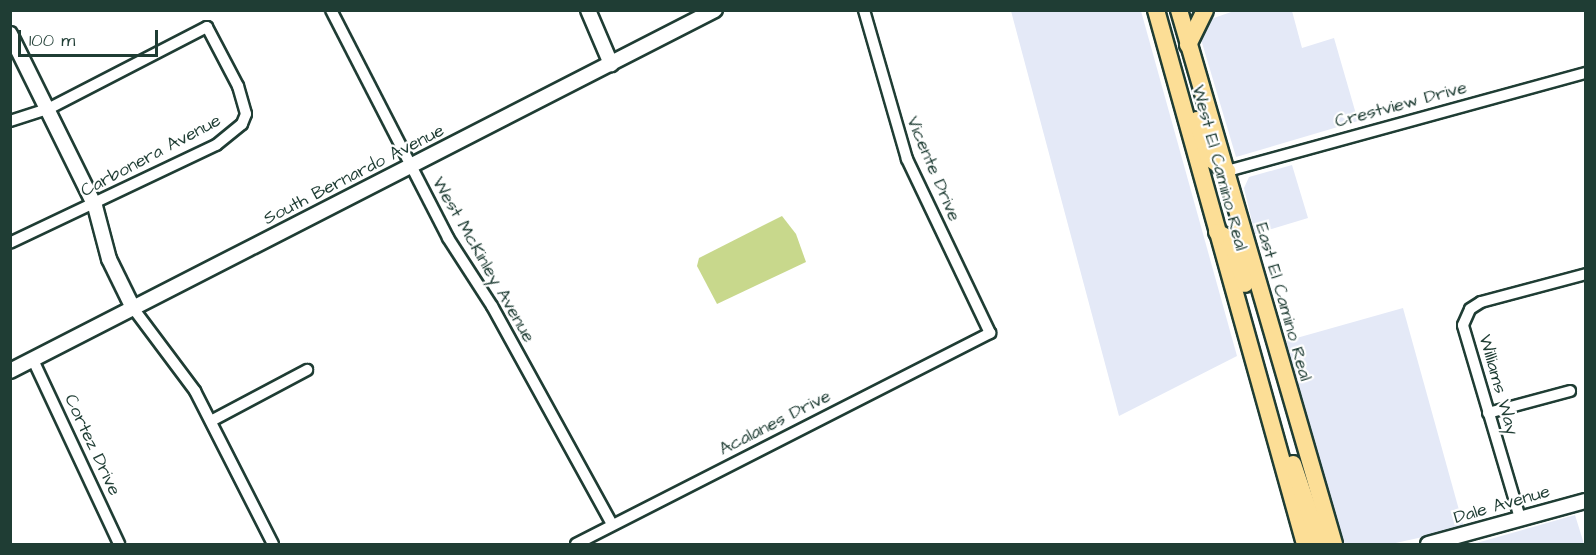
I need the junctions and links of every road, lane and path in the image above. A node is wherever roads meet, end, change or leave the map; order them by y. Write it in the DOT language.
graph roads {
  1 [pos="331,10"];
  2 [pos="588,10"];
  3 [pos="715,10"];
  4 [pos="864,10"];
  5 [pos="1156,10"];
  6 [pos="1179,10"];
  7 [pos="1205,10"];
  8 [pos="10,34"];
  9 [pos="1188,46"];
  10 [pos="1167,51"];
  11 [pos="611,64"];
  12 [pos="1194,70"];
  13 [pos="1586,74"];
  14 [pos="48,109"];
  15 [pos="10,121"];
  16 [pos="411,166"];
  17 [pos="1227,171"];
  18 [pos="95,206"];
  19 [pos="1216,232"];
  20 [pos="10,243"];
  21 [pos="1586,274"];
  22 [pos="1260,299"];
  23 [pos="133,308"];
  24 [pos="990,333"];
  25 [pos="33,360"];
  26 [pos="307,370"];
  27 [pos="10,371"];
  28 [pos="1570,391"];
  29 [pos="1488,413"];
  30 [pos="211,421"];
  31 [pos="1271,427"];
  32 [pos="1586,501"];
  33 [pos="1520,518"];
  34 [pos="612,524"];
  35 [pos="119,544"];
  36 [pos="273,544"];
  37 [pos="576,544"];
  38 [pos="1305,544"];
  39 [pos="1320,544"];
  40 [pos="1334,544"];
  41 [pos="1428,544"];
  1 -- 16 [label="street, West McKinley Avenue"];
  2 -- 11 [label="street"];
  3 -- 11 [label="street, South Bernardo Avenue"];
  4 -- 24 [label="street, Vicente Drive"];
  5 -- 10 [label="main road, West El Camino Real"];
  6 -- 9 [label="main road, West El Camino Real"];
  7 -- 9 [label="main road"];
  8 -- 14 [label="street"];
  9 -- 12 [label="main road, West El Camino Real"];
  10 -- 17 [label="main road"];
  10 -- 19 [label="main road, West El Camino Real"];
  11 -- 16 [label="street, South Bernardo Avenue"];
  12 -- 17 [label="main road, East El Camino Real"];
  13 -- 17 [label="street, Crestview Drive"];
  14 -- 15 [label="street"];
  14 -- 18 [label="street"];
  14 -- 18 [label="street, Carbonera Avenue"];
  16 -- 23 [label="street, South Bernardo Avenue"];
  16 -- 34 [label="street, West McKinley Avenue"];
  17 -- 22 [label="main road, East El Camino Real"];
  18 -- 20 [label="street, Carbonera Avenue"];
  18 -- 23 [label="street"];
  19 -- 22 [label="main road"];
  19 -- 31 [label="main road, West El Camino Real"];
  21 -- 29 [label="street, Williams Way"];
  22 -- 40 [label="main road, East El Camino Real"];
  23 -- 25 [label="street, South Bernardo Avenue"];
  23 -- 30 [label="street"];
  24 -- 34 [label="street, Acalanes Drive"];
  25 -- 27 [label="street, South Bernardo Avenue"];
  25 -- 35 [label="street, Cortez Drive"];
  26 -- 30 [label="street"];
  28 -- 29 [label="street"];
  29 -- 33 [label="street, Williams Way"];
  30 -- 36 [label="street"];
  31 -- 38 [label="main road"];
  31 -- 39 [label="main road"];
  32 -- 33 [label="street, Dale Avenue"];
  33 -- 41 [label="street, Dale Avenue"];
  34 -- 37 [label="street, Acalanes Drive"];
}
